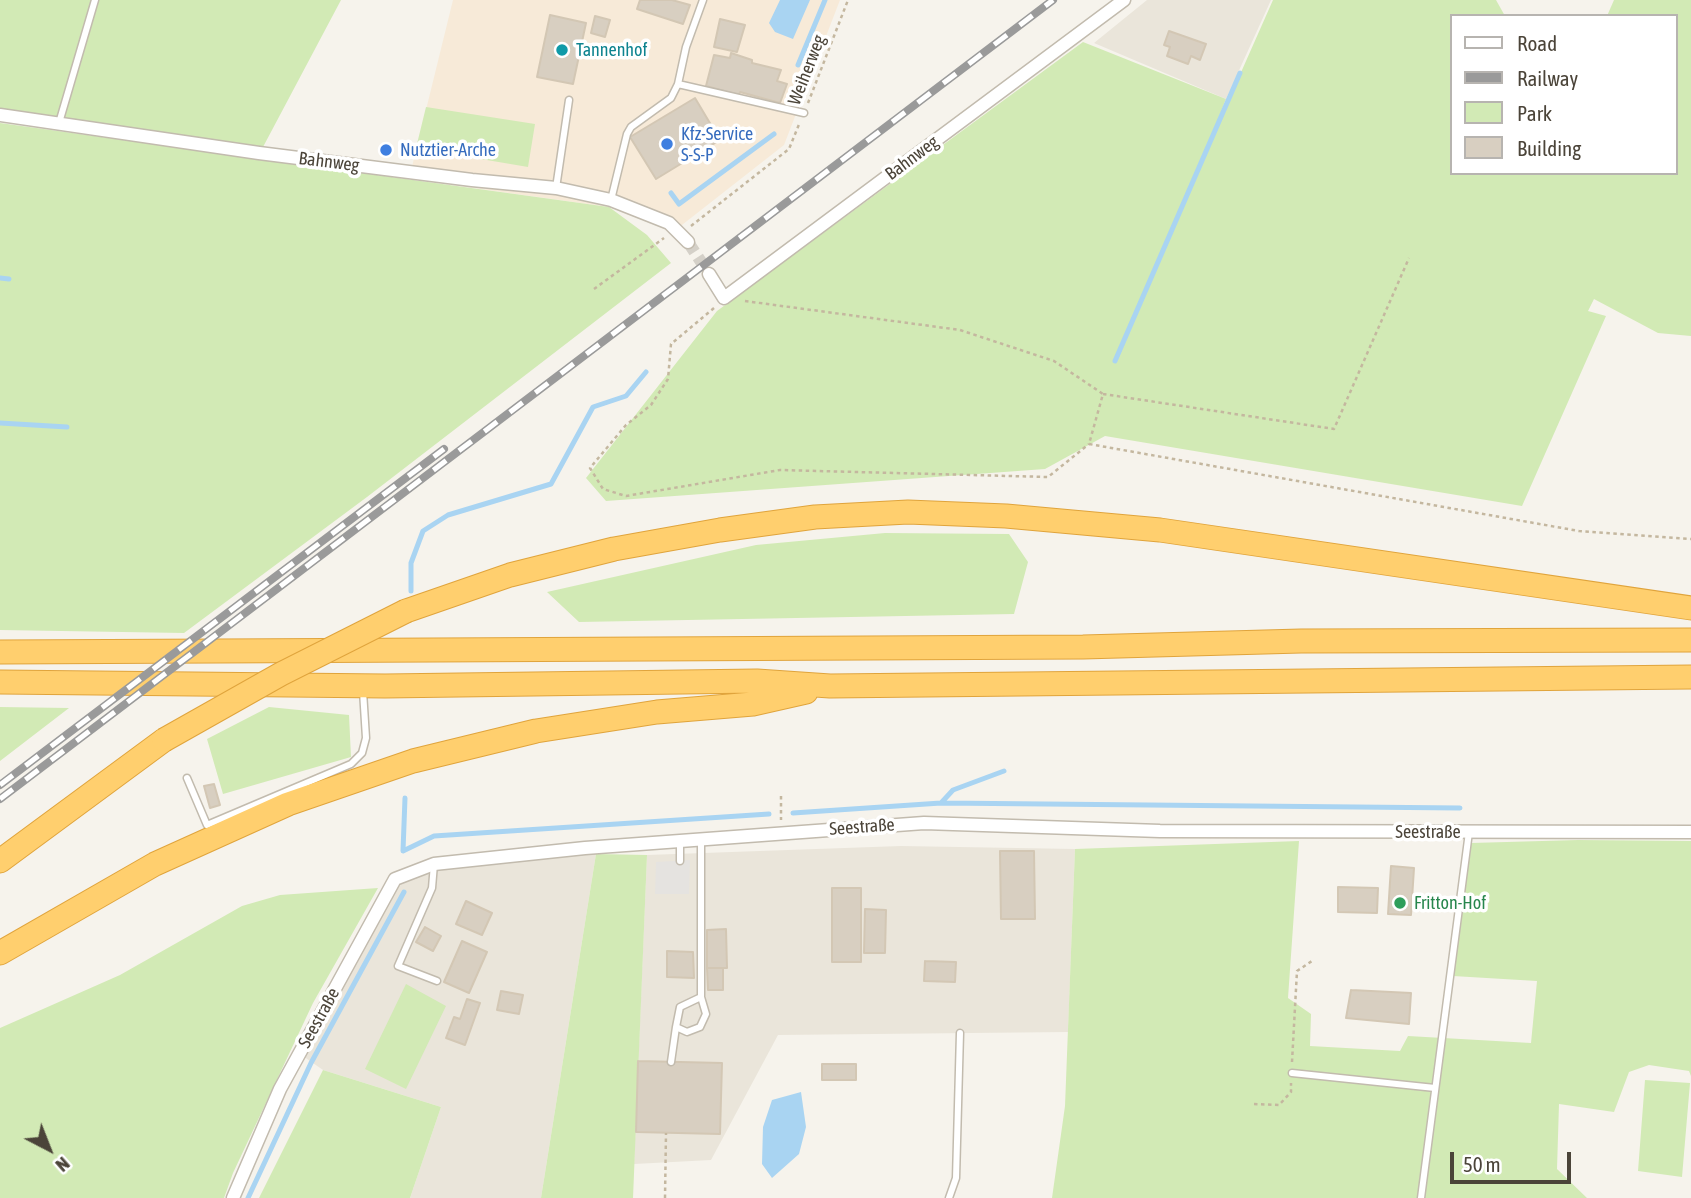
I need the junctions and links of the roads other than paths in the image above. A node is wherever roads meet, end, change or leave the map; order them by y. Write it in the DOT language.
graph roads {
  1 [pos="95,0"];
  2 [pos="703,0"];
  3 [pos="1124,0"];
  4 [pos="678,84"];
  5 [pos="569,100"];
  6 [pos="804,113"];
  7 [pos="0,115"];
  8 [pos="59,123"];
  9 [pos="556,188"];
  10 [pos="611,200"];
  11 [pos="681,236"];
  12 [pos="709,274"];
  13 [pos="1691,608"];
  14 [pos="1691,640"];
  15 [pos="0,652"];
  16 [pos="1691,677"];
  17 [pos="0,682"];
  18 [pos="362,685"];
  19 [pos="830,687"];
  20 [pos="187,778"];
  21 [pos="1469,832"];
  22 [pos="1691,832"];
  23 [pos="701,839"];
  24 [pos="680,841"];
  25 [pos="0,861"];
  26 [pos="680,861"];
  27 [pos="434,864"];
  28 [pos="0,953"];
  29 [pos="437,981"];
  30 [pos="701,997"];
  31 [pos="676,1027"];
  32 [pos="960,1033"];
  33 [pos="671,1062"];
  34 [pos="1292,1073"];
  35 [pos="1435,1088"];
  36 [pos="233,1198"];
  37 [pos="948,1198"];
  38 [pos="1421,1198"];
  1 -- 8 [label="lane"];
  2 -- 4 [label="lane"];
  3 -- 12 [label="street, Bahnweg"];
  4 -- 6 [label="lane"];
  4 -- 10 [label="lane"];
  5 -- 9 [label="lane"];
  7 -- 8 [label="street, Bahnweg"];
  8 -- 9 [label="street, Bahnweg"];
  9 -- 10 [label="street, Bahnweg"];
  10 -- 11 [label="street, Bahnweg"];
  13 -- 25 [label="highway, bridge"];
  14 -- 15 [label="highway"];
  16 -- 19 [label="highway"];
  17 -- 18 [label="highway"];
  18 -- 19 [label="highway"];
  18 -- 20 [label="lane"];
  19 -- 28 [label="highway"];
  21 -- 22 [label="street, Seestraße"];
  21 -- 23 [label="street, Seestraße"];
  21 -- 35 [label="lane"];
  23 -- 24 [label="street, Seestraße"];
  23 -- 30 [label="lane"];
  24 -- 26 [label="lane"];
  24 -- 27 [label="street, Seestraße"];
  27 -- 29 [label="lane"];
  27 -- 36 [label="street, Seestraße"];
  30 -- 31 [label="lane"];
  30 -- 31 [label="lane"];
  31 -- 33 [label="lane"];
  32 -- 37 [label="lane"];
  34 -- 35 [label="lane"];
  35 -- 38 [label="lane"];
}
